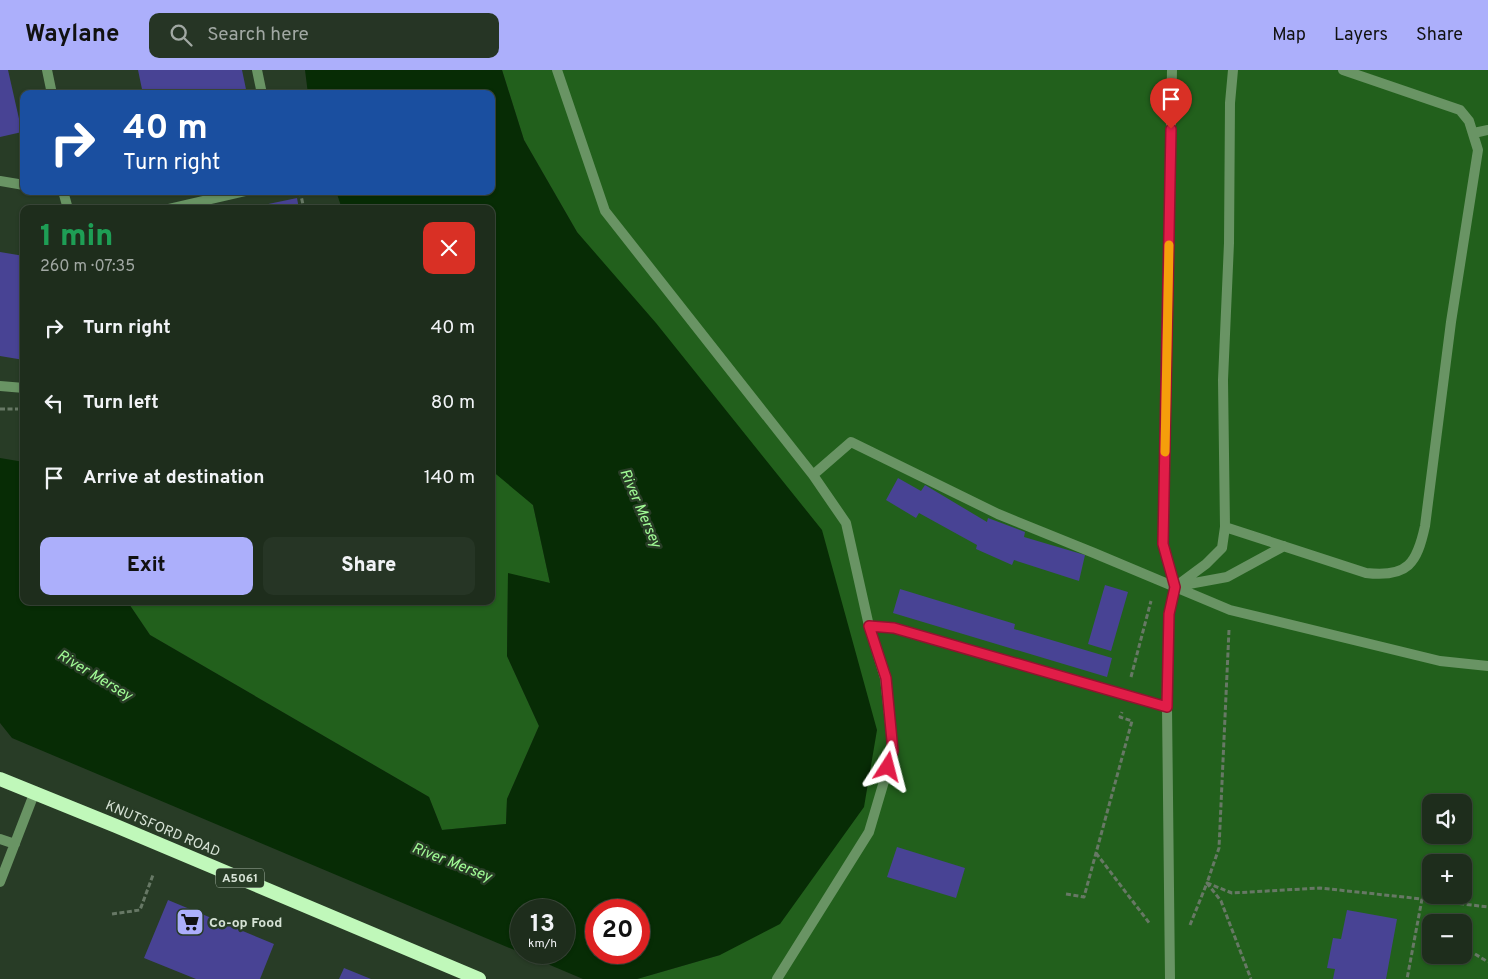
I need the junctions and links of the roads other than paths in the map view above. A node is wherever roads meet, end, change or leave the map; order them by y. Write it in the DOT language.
graph roads {
  1 [pos="47,70"];
  2 [pos="257,70"];
  3 [pos="557,70"];
  4 [pos="1172,70"];
  5 [pos="1233,70"];
  6 [pos="1343,70"];
  7 [pos="51,90"];
  8 [pos="261,90"];
  9 [pos="1488,130"];
  10 [pos="1474,133"];
  11 [pos="0,181"];
  12 [pos="20,184"];
  13 [pos="229,195"];
  14 [pos="185,205"];
  15 [pos="0,386"];
  16 [pos="20,388"];
  17 [pos="813,475"];
  18 [pos="1224,527"];
  19 [pos="1284,546"];
  20 [pos="1175,587"];
  21 [pos="869,626"];
  22 [pos="1488,666"];
  23 [pos="1167,707"];
  24 [pos="0,779"];
  25 [pos="34,794"];
  26 [pos="0,838"];
  27 [pos="14,844"];
  28 [pos="0,882"];
  29 [pos="479,979"];
  30 [pos="776,979"];
  31 [pos="1170,979"];
  1 -- 7 [label="street"];
  2 -- 8 [label="street"];
  3 -- 17 [label="street"];
  4 -- 20 [label="street"];
  5 -- 18 [label="street"];
  6 -- 10 [label="street"];
  9 -- 10 [label="street"];
  10 -- 19 [label="street"];
  11 -- 12 [label="street"];
  13 -- 14 [label="street"];
  15 -- 16 [label="street"];
  17 -- 20 [label="street"];
  17 -- 21 [label="street"];
  18 -- 19 [label="street"];
  18 -- 20 [label="street"];
  19 -- 20 [label="street"];
  20 -- 22 [label="street"];
  20 -- 23 [label="street"];
  21 -- 23 [label="street"];
  21 -- 30 [label="street"];
  23 -- 31 [label="street"];
  24 -- 25 [label="highway, KNUTSFORD ROAD / A5061"];
  25 -- 27 [label="street"];
  25 -- 29 [label="highway, KNUTSFORD ROAD / A5061"];
  26 -- 27 [label="street"];
  27 -- 28 [label="street"];
}
